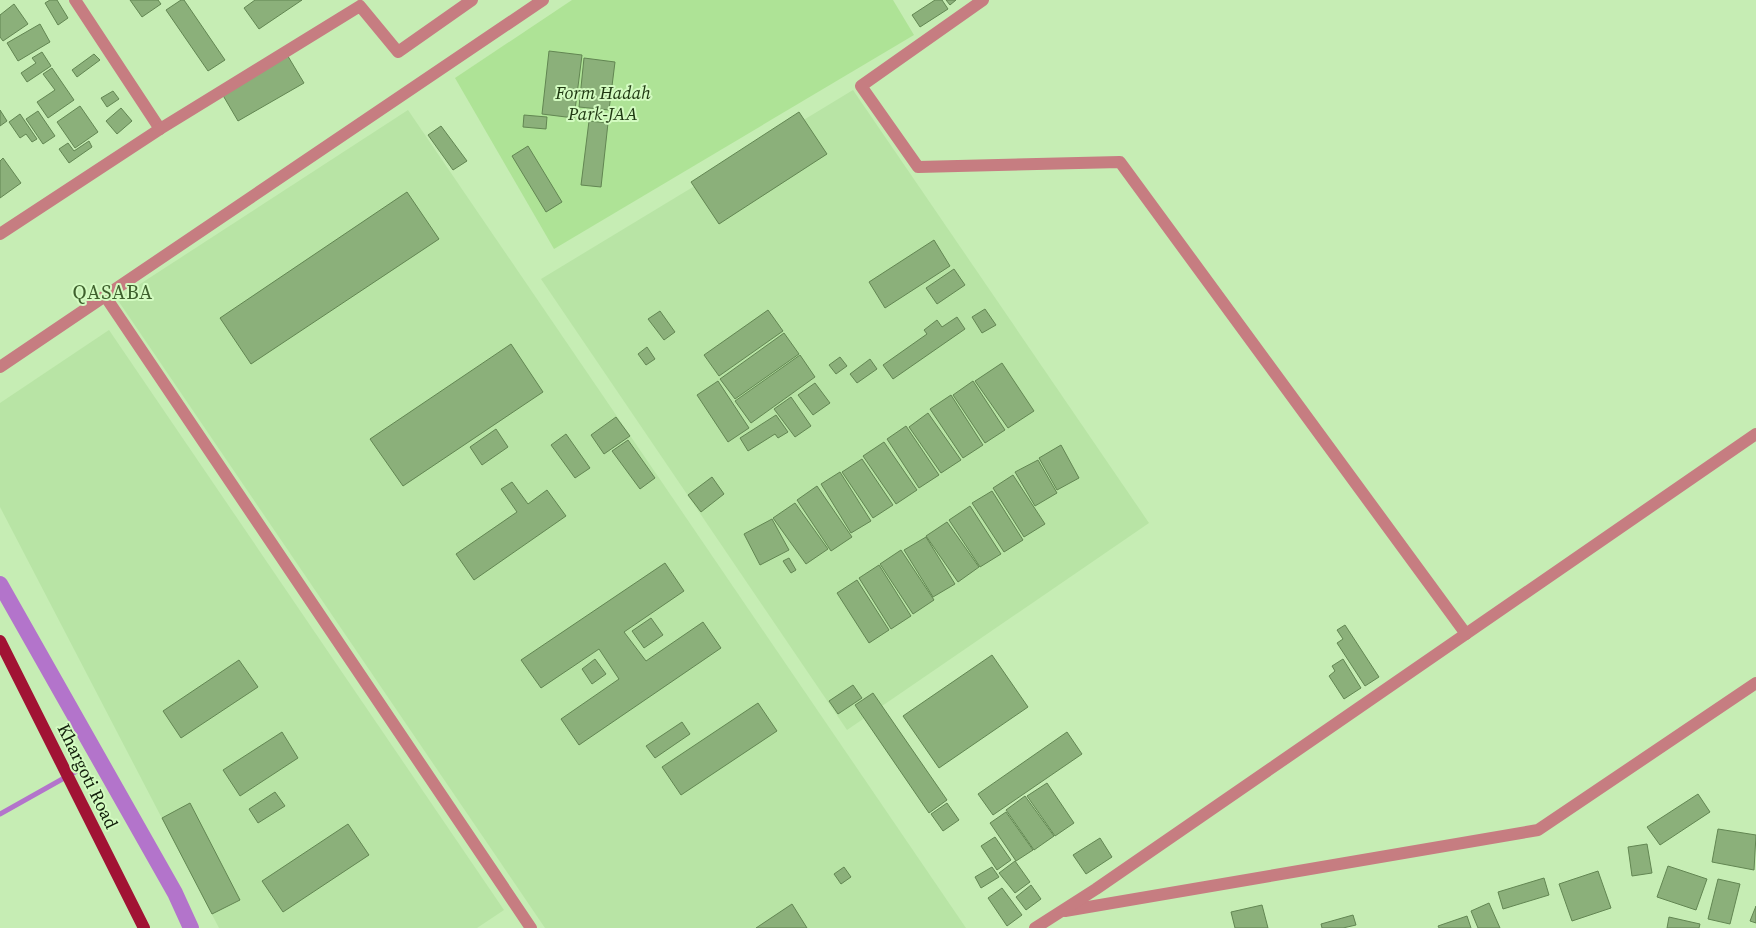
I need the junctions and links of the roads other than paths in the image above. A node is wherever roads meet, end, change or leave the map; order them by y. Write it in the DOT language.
graph roads {
  1 [pos="75,0"];
  2 [pos="472,0"];
  3 [pos="543,0"];
  4 [pos="983,0"];
  5 [pos="357,3"];
  6 [pos="160,129"];
  7 [pos="0,234"];
  8 [pos="105,296"];
  9 [pos="0,367"];
  10 [pos="1756,434"];
  11 [pos="1466,634"];
  12 [pos="0,640"];
  13 [pos="1756,683"];
  14 [pos="1059,912"];
  15 [pos="144,928"];
  16 [pos="531,928"];
  17 [pos="1035,928"];
  1 -- 6 [label="street"];
  2 -- 5 [label="street"];
  3 -- 8 [label="street"];
  4 -- 11 [label="street"];
  5 -- 6 [label="street"];
  6 -- 7 [label="street"];
  8 -- 9 [label="street"];
  8 -- 16 [label="street"];
  10 -- 11 [label="street"];
  11 -- 14 [label="street"];
  12 -- 15 [label="main road, Khargoti Road"];
  13 -- 14 [label="street"];
  14 -- 17 [label="street"];
}
